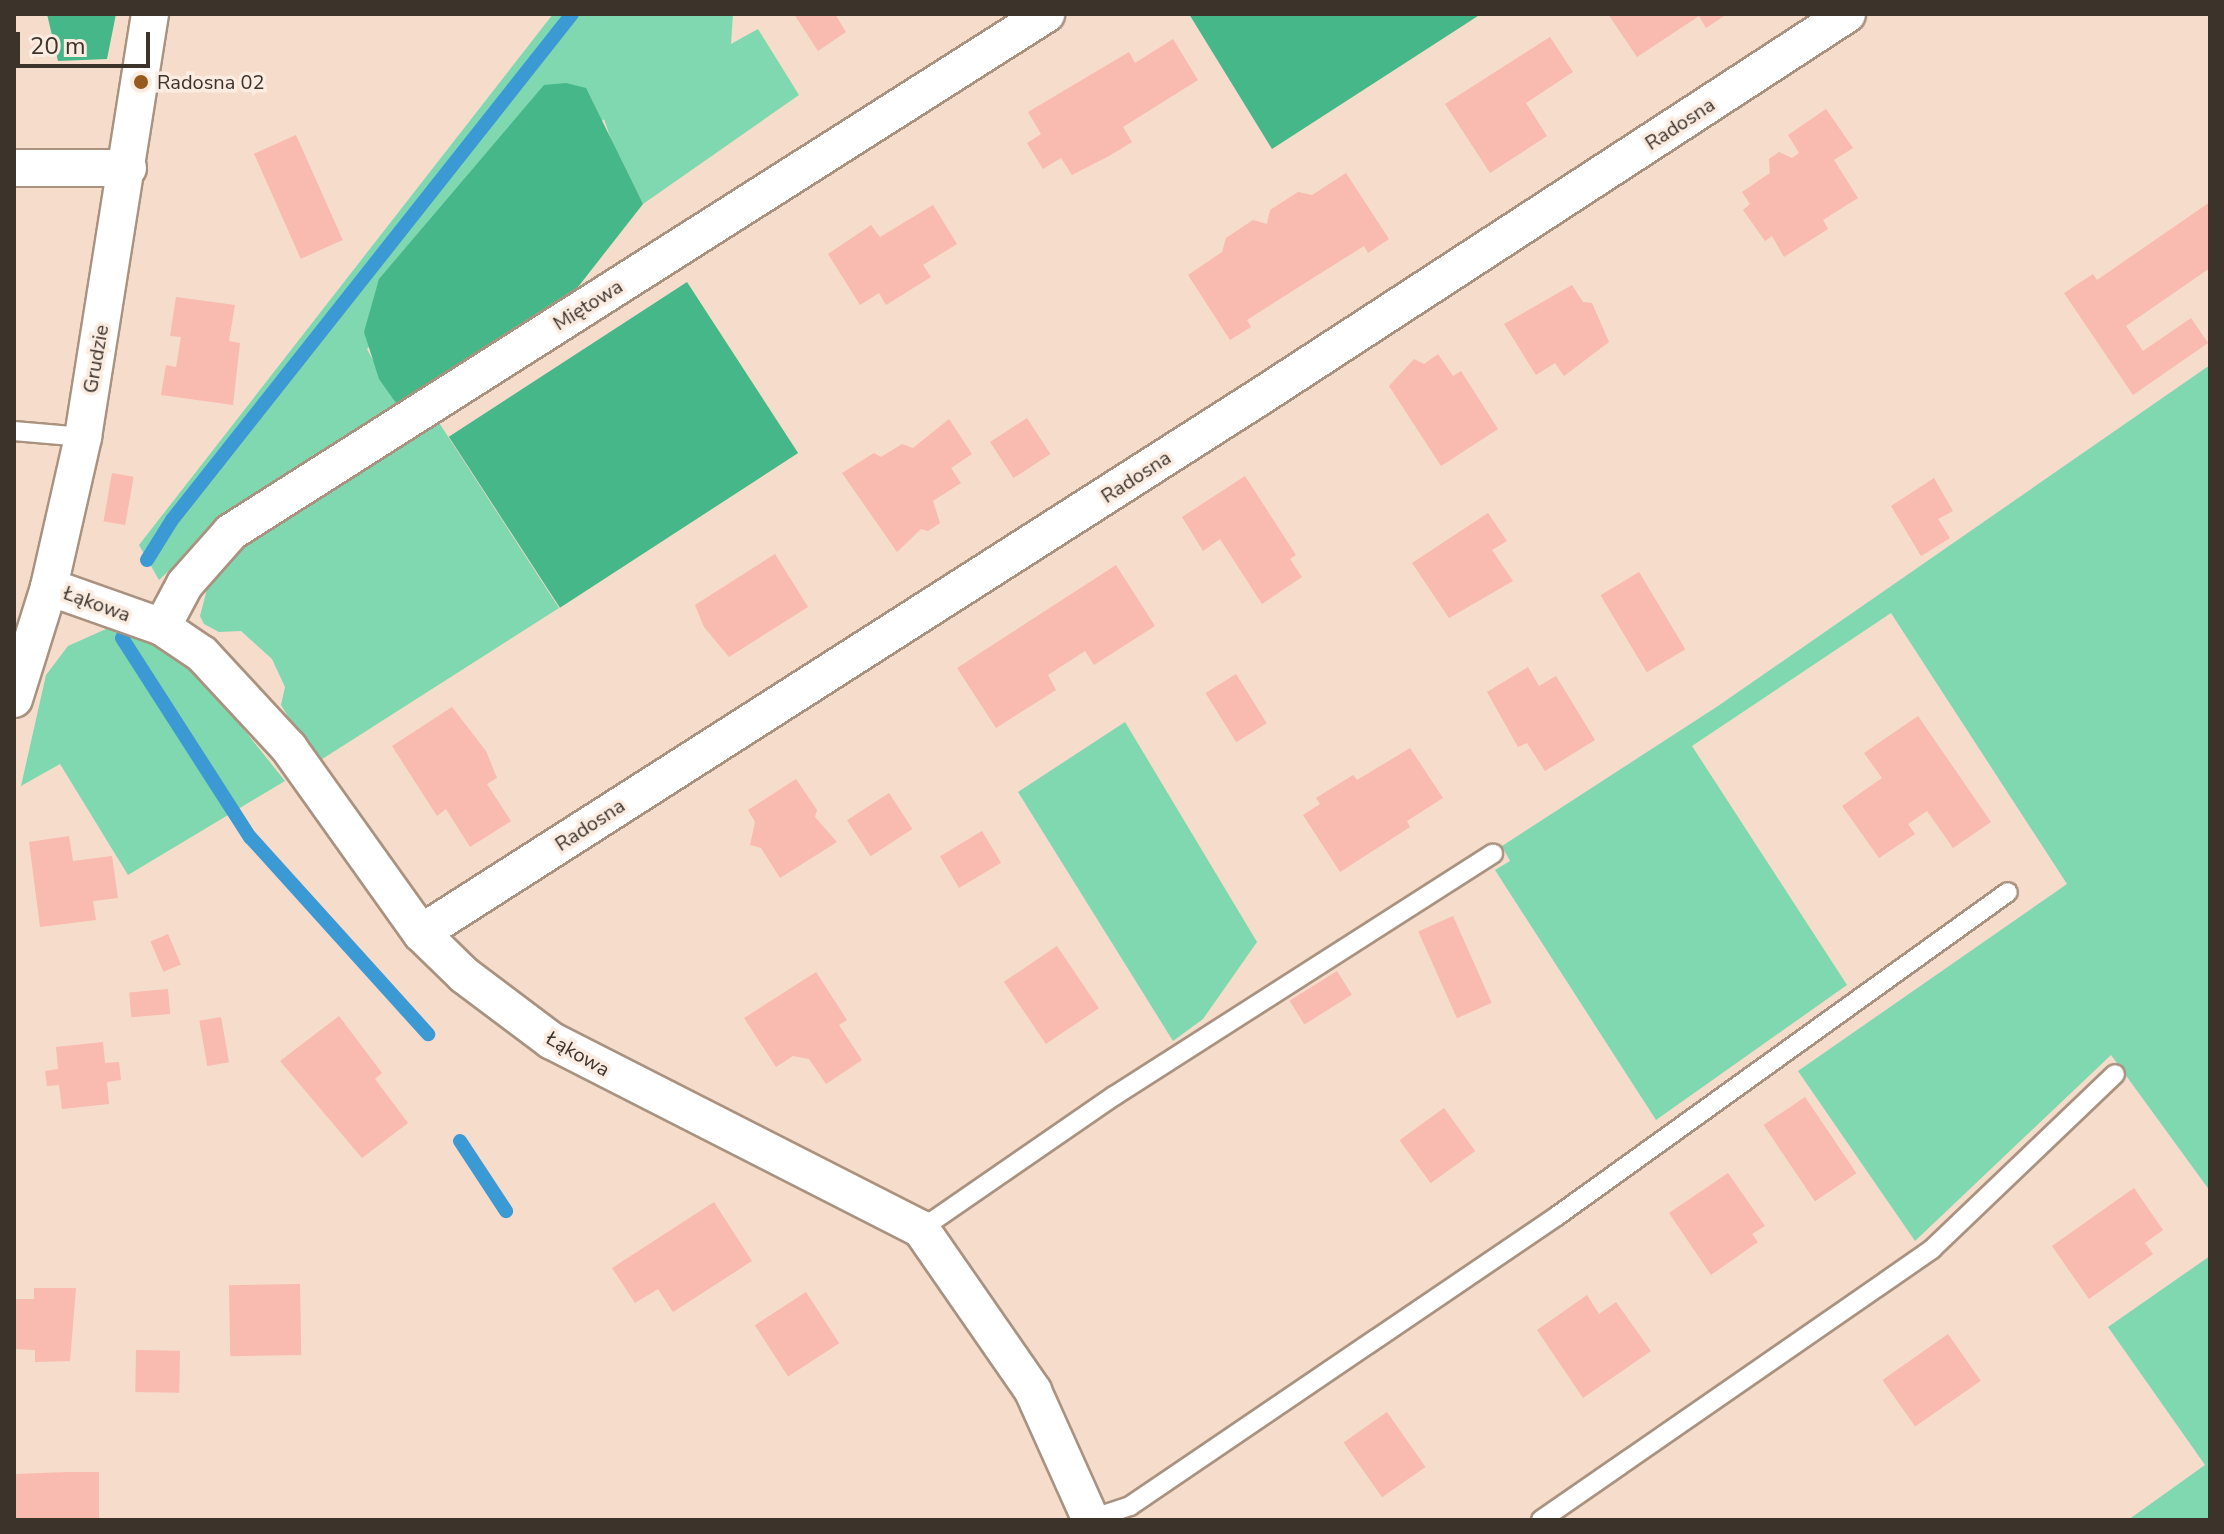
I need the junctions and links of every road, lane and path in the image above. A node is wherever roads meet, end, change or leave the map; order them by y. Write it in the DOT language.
graph roads {
  1 [pos="150,14"];
  2 [pos="1046,14"];
  3 [pos="1847,14"];
  4 [pos="14,168"];
  5 [pos="128,168"];
  6 [pos="14,431"];
  7 [pos="83,437"];
  8 [pos="49,587"];
  9 [pos="162,627"];
  10 [pos="23,637"];
  11 [pos="14,699"];
  12 [pos="1493,854"];
  13 [pos="2008,892"];
  14 [pos="421,933"];
  15 [pos="2115,1074"];
  16 [pos="921,1229"];
  17 [pos="1091,1519"];
  18 [pos="1541,1520"];
  1 -- 5 [label="street, Grudzie"];
  2 -- 9 [label="street, Miętowa"];
  3 -- 14 [label="street, Radosna"];
  4 -- 5 [label="street"];
  5 -- 7 [label="street, Grudzie"];
  6 -- 7 [label="lane"];
  7 -- 8 [label="street, Grudzie"];
  8 -- 9 [label="street, Łąkowa"];
  8 -- 10 [label="street, Grudzie"];
  9 -- 14 [label="street, Łąkowa"];
  10 -- 11 [label="street, Grudzie"];
  12 -- 16 [label="lane"];
  13 -- 17 [label="lane"];
  14 -- 16 [label="street, Łąkowa"];
  15 -- 18 [label="lane"];
  16 -- 17 [label="street, Łąkowa"];
}
